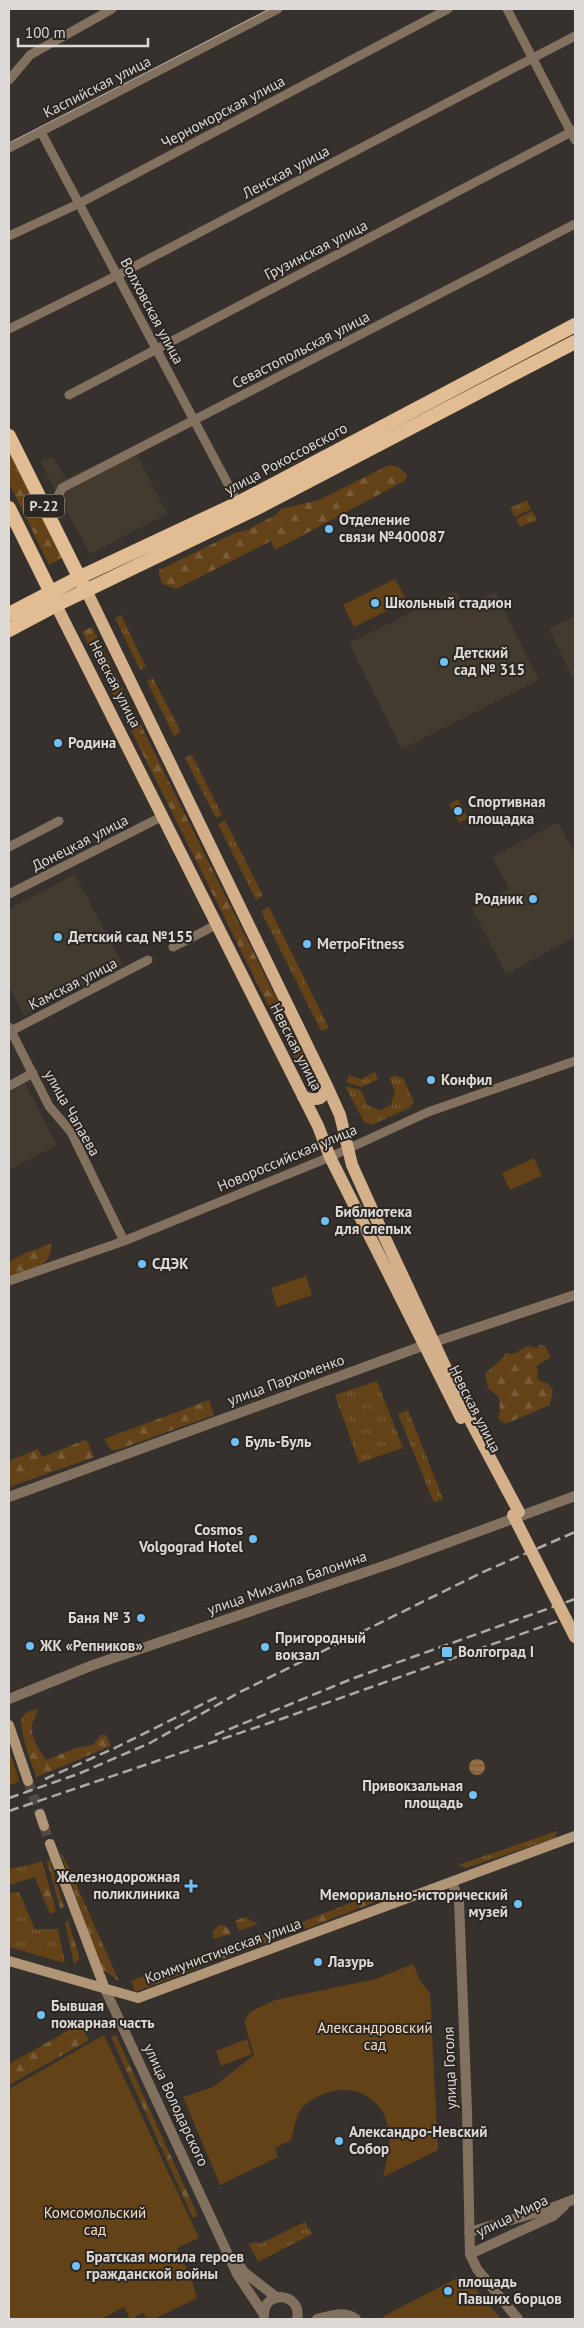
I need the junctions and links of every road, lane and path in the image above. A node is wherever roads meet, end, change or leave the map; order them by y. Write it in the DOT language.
graph roads {
  1 [pos="112,9"];
  2 [pos="278,9"];
  3 [pos="448,9"];
  4 [pos="506,9"];
  5 [pos="575,36"];
  6 [pos="533,58"];
  7 [pos="9,80"];
  8 [pos="41,132"];
  9 [pos="574,134"];
  10 [pos="9,148"];
  11 [pos="78,204"];
  12 [pos="575,224"];
  13 [pos="9,236"];
  14 [pos="118,276"];
  15 [pos="575,325"];
  16 [pos="9,329"];
  17 [pos="575,342"];
  18 [pos="156,348"];
  19 [pos="69,394"];
  20 [pos="194,421"];
  21 [pos="9,436"];
  22 [pos="238,503"];
  23 [pos="44,506"];
  24 [pos="9,508"];
  25 [pos="80,577"];
  26 [pos="86,590"];
  27 [pos="53,598"];
  28 [pos="9,614"];
  29 [pos="9,630"];
  30 [pos="163,816"];
  31 [pos="59,821"];
  32 [pos="9,847"];
  33 [pos="9,894"];
  34 [pos="216,925"];
  35 [pos="174,947"];
  36 [pos="148,960"];
  37 [pos="10,1029"];
  38 [pos="575,1061"];
  39 [pos="33,1073"];
  40 [pos="326,1084"];
  41 [pos="9,1086"];
  42 [pos="303,1097"];
  43 [pos="347,1148"];
  44 [pos="330,1157"];
  45 [pos="124,1241"];
  46 [pos="9,1281"];
  47 [pos="575,1295"];
  48 [pos="429,1344"];
  49 [pos="575,1496"];
  50 [pos="9,1497"];
  51 [pos="516,1514"];
  52 [pos="575,1620"];
  53 [pos="575,1637"];
  54 [pos="9,1699"];
  55 [pos="9,1726"];
  56 [pos="28,1781"];
  57 [pos="40,1814"];
  58 [pos="44,1826"];
  59 [pos="575,1836"];
  60 [pos="50,1844"];
  61 [pos="452,1882"];
  62 [pos="9,1962"];
  63 [pos="105,1989"];
  64 [pos="571,2201"];
  65 [pos="469,2232"];
  66 [pos="219,2233"];
  67 [pos="470,2254"];
  68 [pos="276,2297"];
  69 [pos="263,2317"];
  70 [pos="297,2319"];
  71 [pos="317,2319"];
  72 [pos="356,2319"];
  73 [pos="518,2319"];
  1 -- 7 [label="street"];
  2 -- 8 [label="street, Каспийская улица"];
  3 -- 11 [label="street, Черноморская улица"];
  4 -- 6 [label="street"];
  5 -- 6 [label="street, Ленская улица"];
  6 -- 9 [label="street"];
  6 -- 14 [label="street, Ленская улица"];
  8 -- 10 [label="street, Каспийская улица"];
  8 -- 11 [label="street, Волховская улица"];
  9 -- 18 [label="street, Грузинская улица"];
  11 -- 13 [label="street, Черноморская улица"];
  11 -- 14 [label="street, Волховская улица"];
  12 -- 20 [label="street, Севастопольская улица"];
  14 -- 16 [label="street, Ленская улица"];
  14 -- 18 [label="street, Волховская улица"];
  15 -- 22 [label="highway, улица Рокоссовского"];
  17 -- 26 [label="highway, улица Рокоссовского"];
  18 -- 19 [label="street, Грузинская улица"];
  18 -- 20 [label="street, Волховская улица"];
  20 -- 22 [label="street, Волховская улица"];
  20 -- 23 [label="street, Севастопольская улица"];
  21 -- 23 [label="highway, Р-22"];
  22 -- 25 [label="highway, улица Рокоссовского"];
  23 -- 25 [label="highway, Р-22"];
  24 -- 27 [label="highway, Р-22"];
  25 -- 26 [label="highway, Р-22"];
  25 -- 27 [label="highway, улица Рокоссовского"];
  26 -- 27 [label="highway, улица Рокоссовского"];
  26 -- 40 [label="main road, Невская улица"];
  27 -- 28 [label="highway, улица Рокоссовского"];
  27 -- 29 [label="highway, улица Рокоссовского"];
  27 -- 30 [label="main road, Невская улица"];
  30 -- 33 [label="street, Донецкая улица"];
  30 -- 34 [label="main road, Невская улица"];
  31 -- 32 [label="street"];
  34 -- 35 [label="street"];
  34 -- 42 [label="main road, Невская улица"];
  36 -- 37 [label="street, Камская улица"];
  37 -- 39 [label="street, улица Чапаева"];
  38 -- 43 [label="street, Новороссийская улица"];
  39 -- 41 [label="street"];
  39 -- 45 [label="street, улица Чапаева"];
  40 -- 42 [label="main road"];
  40 -- 43 [label="main road, Невская улица"];
  42 -- 44 [label="main road, Невская улица"];
  43 -- 44 [label="street, Новороссийская улица"];
  43 -- 48 [label="main road, Невская улица"];
  44 -- 45 [label="street, Новороссийская улица"];
  44 -- 48 [label="main road, Невская улица"];
  45 -- 46 [label="street, Новороссийская улица"];
  47 -- 48 [label="street, улица Пархоменко"];
  48 -- 50 [label="street, улица Пархоменко"];
  48 -- 51 [label="main road, Невская улица"];
  49 -- 54 [label="street, улица Михаила Балонина"];
  51 -- 52 [label="main road"];
  51 -- 53 [label="main road, bridge"];
  55 -- 56 [label="main road"];
  57 -- 58 [label="main road"];
  59 -- 61 [label="main road, Коммунистическая улица"];
  60 -- 63 [label="main road"];
  61 -- 63 [label="main road, Коммунистическая улица"];
  61 -- 65 [label="street, улица Гоголя"];
  62 -- 63 [label="main road, Коммунистическая улица"];
  63 -- 66 [label="street, улица Володарского"];
  64 -- 65 [label="street, улица Мира"];
  64 -- 67 [label="street, улица Мира"];
  65 -- 67 [label="street, улица Гоголя"];
  66 -- 68 [label="street"];
  66 -- 69 [label="street"];
  67 -- 73 [label="street"];
  68 -- 69 [label="street"];
  68 -- 70 [label="street"];
  71 -- 72 [label="street"];
}
